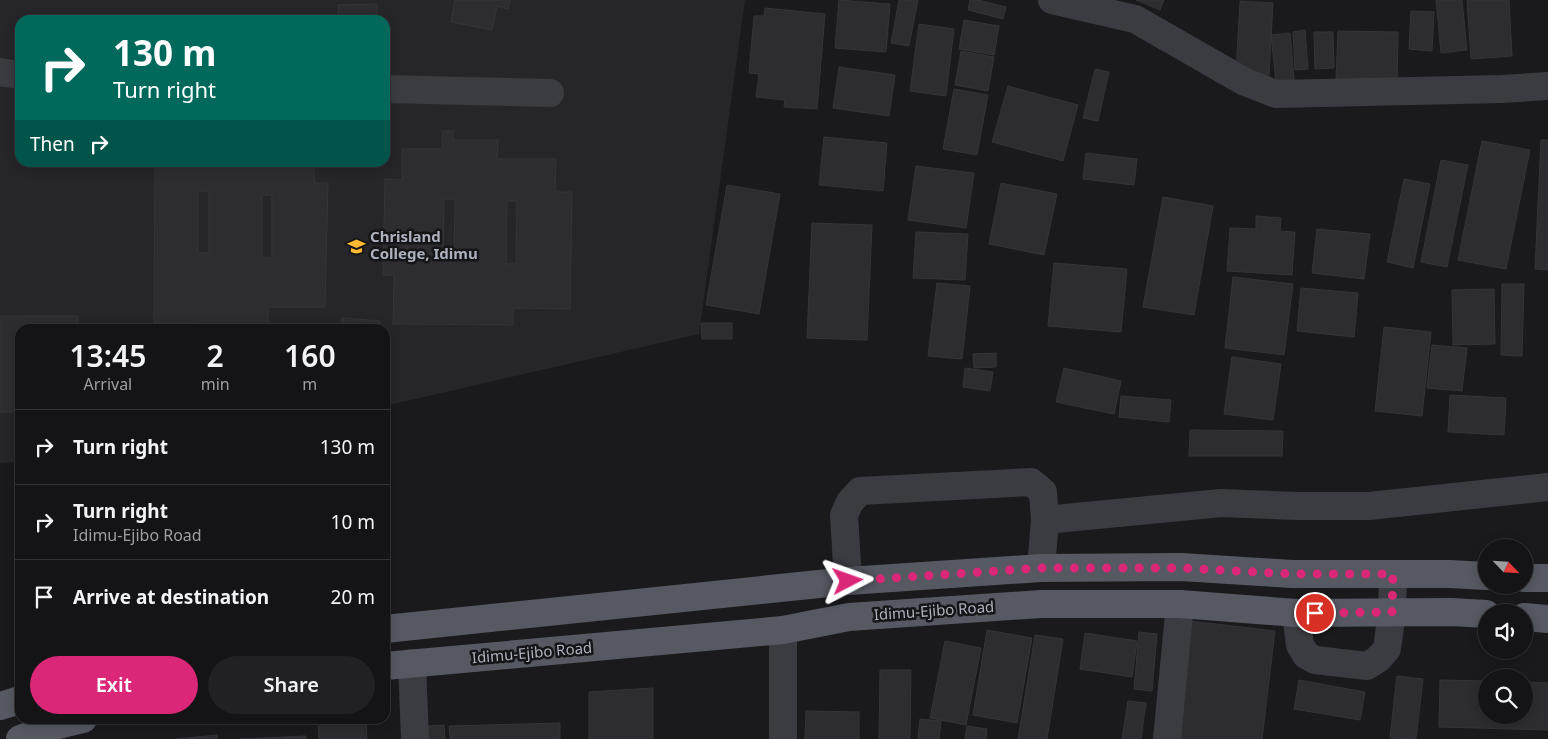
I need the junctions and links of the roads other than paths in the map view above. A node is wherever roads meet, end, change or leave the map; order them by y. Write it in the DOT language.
graph roads {
  1 [pos="1052,0"];
  2 [pos="0,72"];
  3 [pos="15,74"];
  4 [pos="1548,86"];
  5 [pos="390,90"];
  6 [pos="550,93"];
  7 [pos="1548,487"];
  8 [pos="1045,520"];
  9 [pos="1041,568"];
  10 [pos="1393,574"];
  11 [pos="1478,576"];
  12 [pos="1533,578"];
  13 [pos="1548,578"];
  14 [pos="848,581"];
  15 [pos="1180,604"];
  16 [pos="1392,612"];
  17 [pos="1296,613"];
  18 [pos="1478,614"];
  19 [pos="1533,618"];
  20 [pos="1548,619"];
  21 [pos="390,628"];
  22 [pos="783,630"];
  23 [pos="412,663"];
  24 [pos="390,665"];
  25 [pos="15,702"];
  26 [pos="0,706"];
  27 [pos="62,724"];
  28 [pos="20,739"];
  29 [pos="415,739"];
  30 [pos="782,739"];
  31 [pos="1167,739"];
  1 -- 4 [label="street"];
  2 -- 3 [label="street"];
  5 -- 6 [label="street"];
  7 -- 8 [label="street"];
  8 -- 9 [label="street"];
  8 -- 14 [label="street"];
  9 -- 10 [label="main road"];
  9 -- 14 [label="main road"];
  10 -- 11 [label="main road"];
  10 -- 16 [label="street"];
  12 -- 13 [label="main road"];
  14 -- 21 [label="main road"];
  15 -- 17 [label="main road, Idimu-Ejibo Road"];
  15 -- 22 [label="main road, Idimu-Ejibo Road"];
  15 -- 31 [label="street"];
  16 -- 17 [label="main road, Idimu-Ejibo Road"];
  16 -- 17 [label="street"];
  16 -- 18 [label="main road, Idimu-Ejibo Road"];
  19 -- 20 [label="main road"];
  22 -- 23 [label="main road, Idimu-Ejibo Road"];
  22 -- 30 [label="street"];
  23 -- 24 [label="main road, Idimu-Ejibo Road"];
  23 -- 29 [label="street"];
  25 -- 26 [label="main road"];
  27 -- 28 [label="main road"];
}
